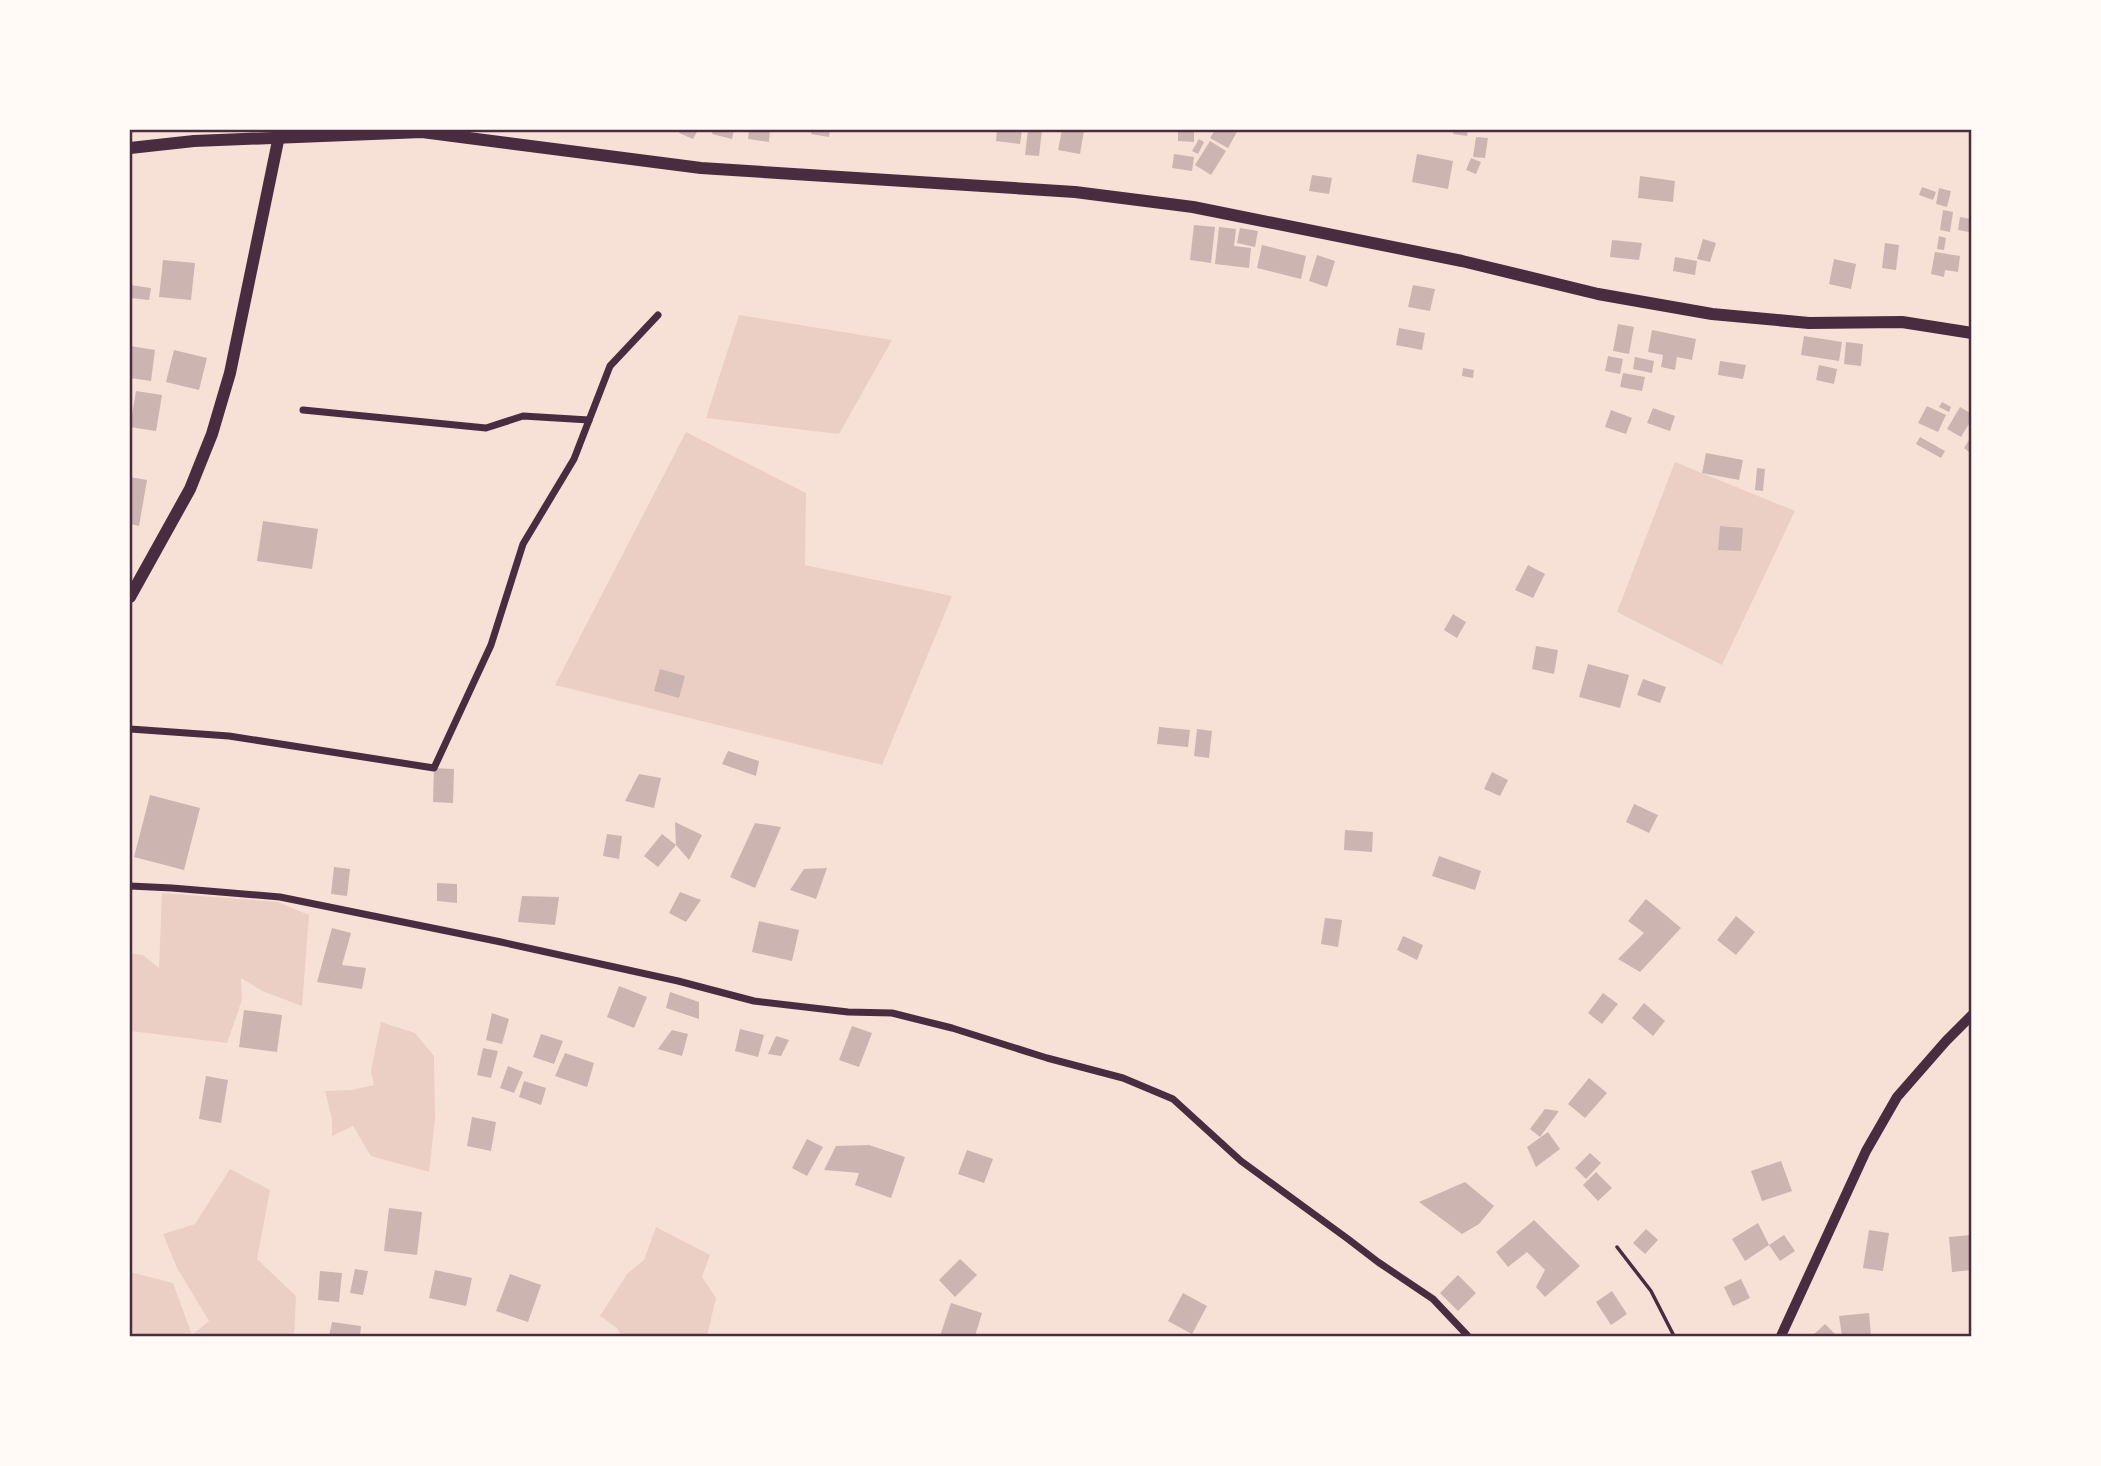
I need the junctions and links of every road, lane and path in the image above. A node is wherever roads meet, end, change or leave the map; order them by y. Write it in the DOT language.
graph roads {
  1 [pos="279,136"];
  2 [pos="130,148"];
  3 [pos="658,315"];
  4 [pos="1972,333"];
  5 [pos="303,410"];
  6 [pos="589,420"];
  7 [pos="130,597"];
  8 [pos="130,729"];
  9 [pos="130,886"];
  10 [pos="1972,1015"];
  11 [pos="1617,1247"];
  12 [pos="1468,1336"];
  13 [pos="1674,1336"];
  14 [pos="1781,1336"];
  1 -- 2 [label="main road"];
  1 -- 4 [label="main road"];
  1 -- 7 [label="main road"];
  3 -- 6 [label="street"];
  5 -- 6 [label="street"];
  6 -- 8 [label="street"];
  9 -- 12 [label="street"];
  10 -- 14 [label="street"];
  11 -- 13 [label="path"];
}
